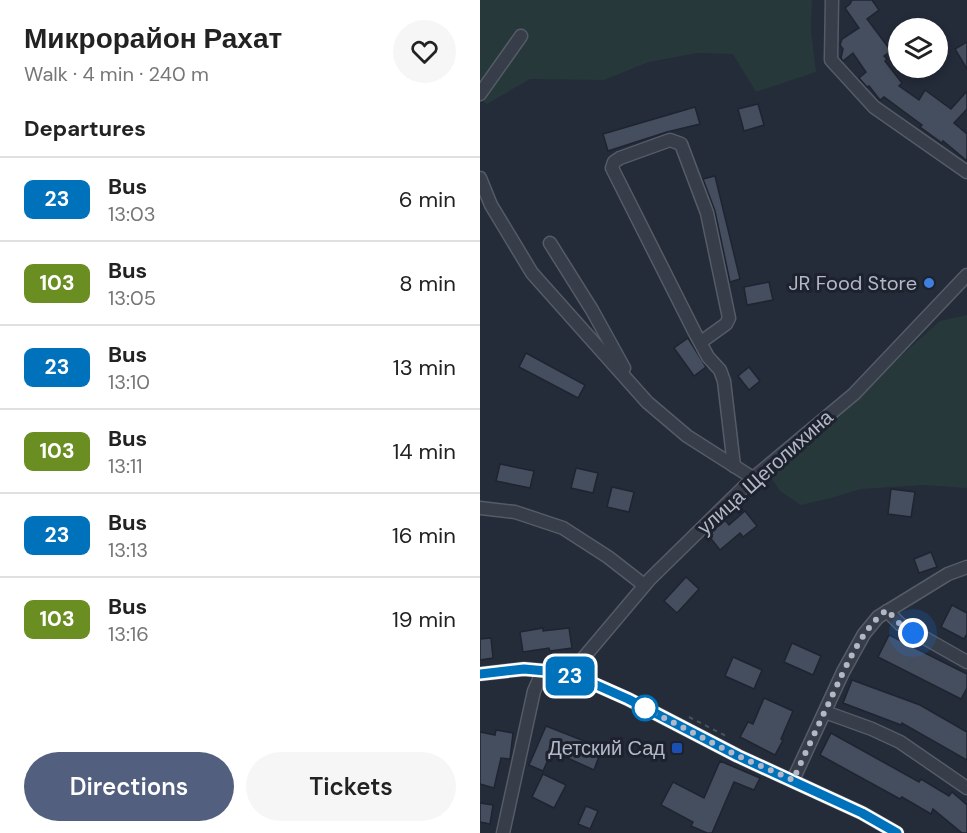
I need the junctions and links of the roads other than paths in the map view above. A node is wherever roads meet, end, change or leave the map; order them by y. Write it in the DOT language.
graph roads {
  1 [pos="832,0"];
  2 [pos="521,36"];
  3 [pos="480,94"];
  4 [pos="967,172"];
  5 [pos="480,178"];
  6 [pos="484,199"];
  7 [pos="550,243"];
  8 [pos="967,274"];
  9 [pos="701,342"];
  10 [pos="635,388"];
  11 [pos="734,466"];
  12 [pos="753,478"];
  13 [pos="480,508"];
  14 [pos="967,567"];
  15 [pos="644,585"];
  16 [pos="887,610"];
  17 [pos="967,662"];
  18 [pos="543,670"];
  19 [pos="480,674"];
  20 [pos="569,675"];
  21 [pos="825,712"];
  22 [pos="793,780"];
  23 [pos="967,788"];
  24 [pos="507,832"];
  25 [pos="897,833"];
  1 -- 4 [label="street"];
  2 -- 3 [label="street"];
  5 -- 6 [label="street"];
  6 -- 10 [label="street"];
  7 -- 10 [label="street"];
  8 -- 12 [label="street, улица Щеголихина"];
  9 -- 9 [label="street"];
  9 -- 11 [label="street"];
  10 -- 11 [label="street"];
  11 -- 12 [label="street"];
  12 -- 15 [label="street, улица Щеголихина"];
  13 -- 15 [label="street"];
  14 -- 16 [label="street"];
  15 -- 20 [label="street, улица Щеголихина"];
  16 -- 17 [label="street"];
  16 -- 21 [label="street"];
  18 -- 19 [label="street"];
  18 -- 20 [label="street"];
  18 -- 24 [label="street"];
  20 -- 22 [label="street"];
  21 -- 22 [label="street"];
  21 -- 23 [label="street"];
  22 -- 25 [label="street"];
}
